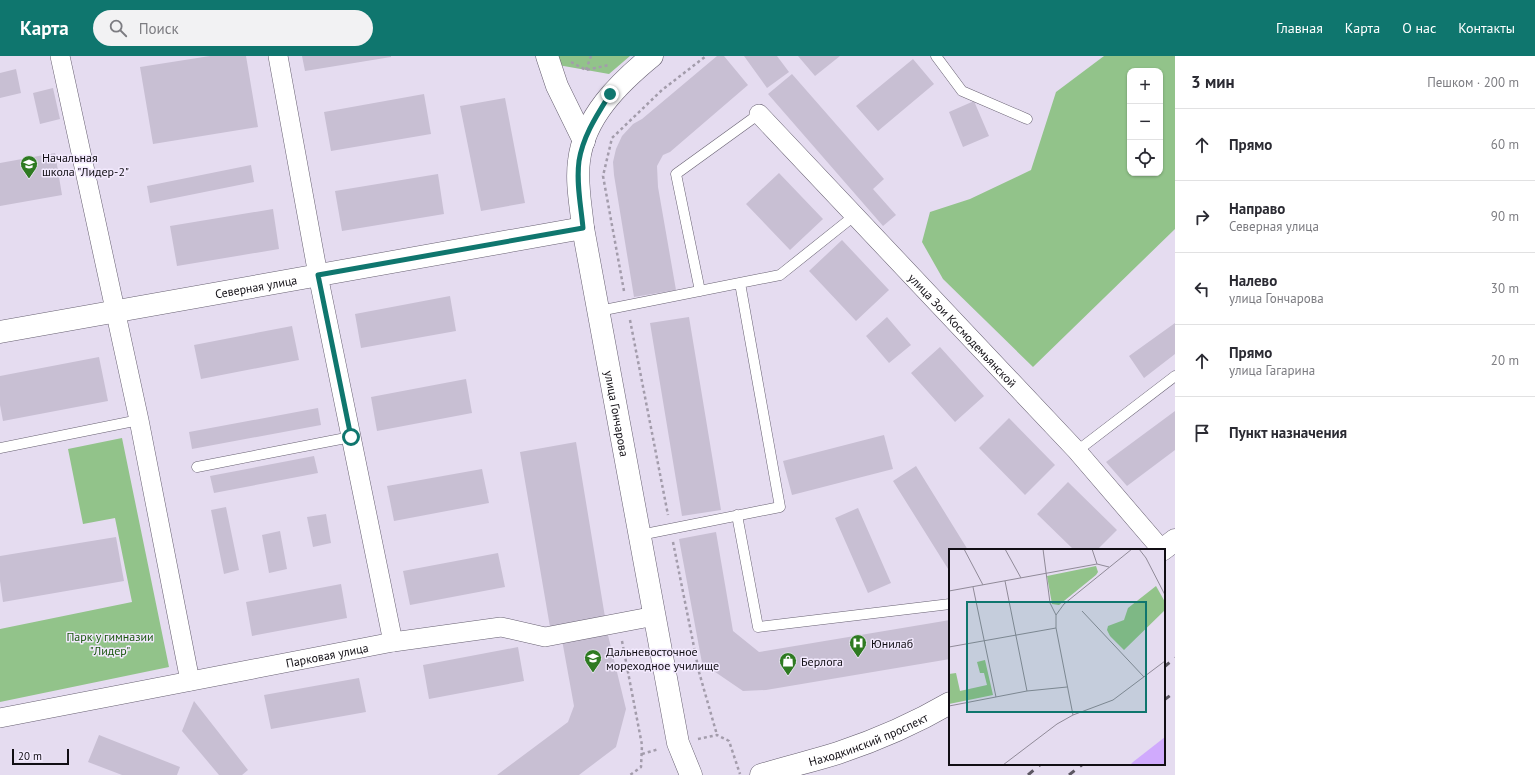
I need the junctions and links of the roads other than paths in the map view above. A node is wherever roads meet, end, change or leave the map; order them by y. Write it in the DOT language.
graph roads {
  1 [pos="60,56"];
  2 [pos="278,56"];
  3 [pos="652,56"];
  4 [pos="936,56"];
  5 [pos="556,58"];
  6 [pos="759,114"];
  7 [pos="1027,119"];
  8 [pos="584,141"];
  9 [pos="854,216"];
  10 [pos="583,228"];
  11 [pos="318,275"];
  12 [pos="740,283"];
  13 [pos="700,291"];
  14 [pos="116,311"];
  15 [pos="599,312"];
  16 [pos="0,332"];
  17 [pos="1175,376"];
  18 [pos="139,420"];
  19 [pos="351,437"];
  20 [pos="0,448"];
  21 [pos="1077,451"];
  22 [pos="197,467"];
  23 [pos="736,516"];
  24 [pos="640,535"];
  25 [pos="1175,540"];
  26 [pos="1161,549"];
  27 [pos="1163,549"];
  28 [pos="949,604"];
  29 [pos="655,616"];
  30 [pos="393,642"];
  31 [pos="190,681"];
  32 [pos="949,704"];
  33 [pos="0,718"];
  34 [pos="769,774"];
  35 [pos="691,775"];
  1 -- 14 [label="street"];
  2 -- 11 [label="street"];
  3 -- 8 [label="main road, улица Гончарова"];
  4 -- 7 [label="lane"];
  5 -- 8 [label="main road"];
  6 -- 9 [label="street, улица Зои Космодемьянской"];
  6 -- 13 [label="lane"];
  8 -- 10 [label="main road, улица Гончарова"];
  9 -- 12 [label="lane"];
  9 -- 21 [label="street, улица Зои Космодемьянской"];
  10 -- 11 [label="main road, Северная улица"];
  10 -- 15 [label="main road, улица Гончарова"];
  11 -- 14 [label="main road, Северная улица"];
  11 -- 19 [label="street"];
  12 -- 13 [label="lane"];
  12 -- 23 [label="lane"];
  13 -- 15 [label="lane"];
  14 -- 16 [label="main road, Северная улица"];
  14 -- 18 [label="street"];
  15 -- 24 [label="main road, улица Гончарова"];
  17 -- 21 [label="lane"];
  18 -- 20 [label="lane"];
  18 -- 31 [label="street"];
  19 -- 22 [label="lane"];
  19 -- 30 [label="street"];
  21 -- 26 [label="street, улица Зои Космодемьянской"];
  23 -- 24 [label="lane"];
  23 -- 28 [label="lane"];
  24 -- 29 [label="main road, улица Гончарова"];
  25 -- 27 [label="main road"];
  29 -- 30 [label="street, Парковая улица"];
  29 -- 35 [label="main road, улица Гончарова"];
  30 -- 31 [label="street, Парковая улица"];
  31 -- 33 [label="street, Парковая улица"];
  32 -- 34 [label="main road, Находкинский проспект"];
}
